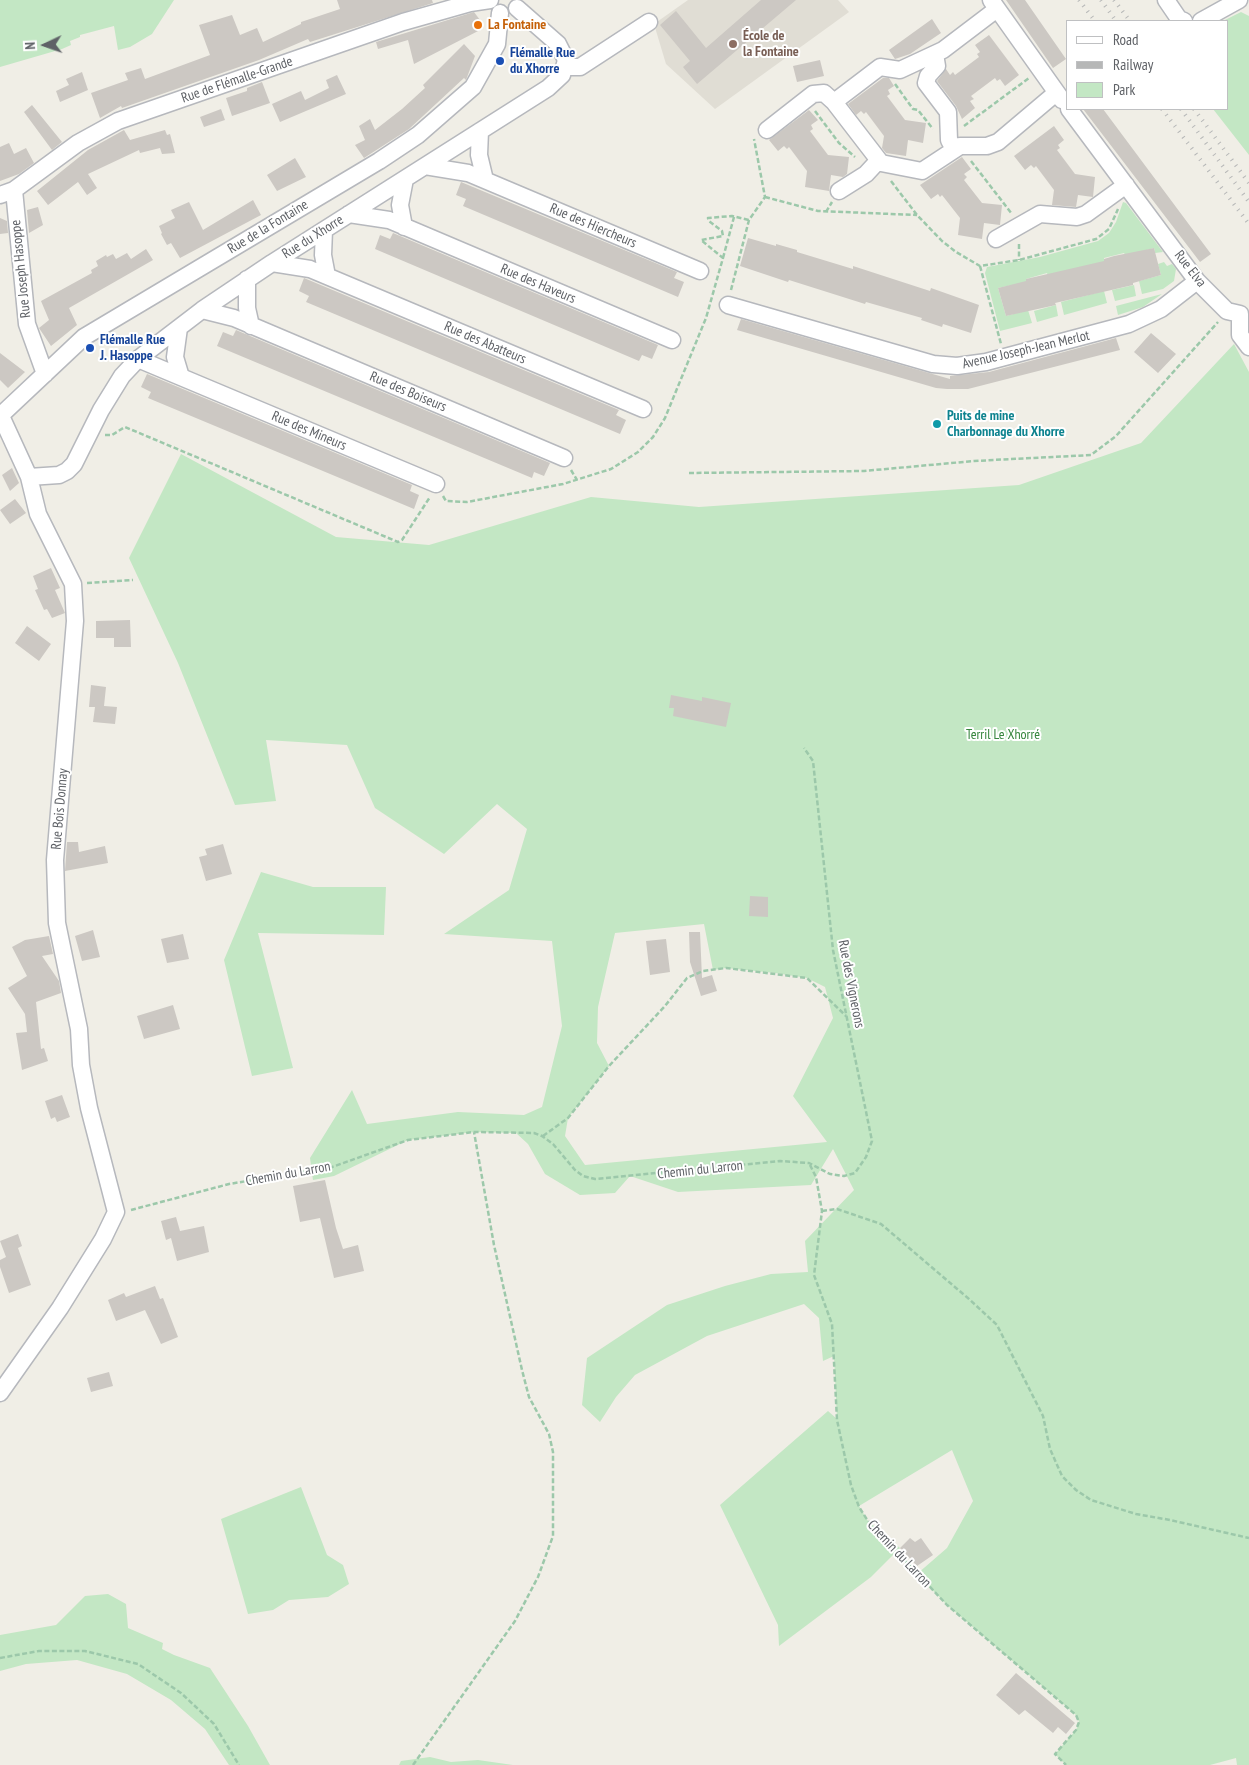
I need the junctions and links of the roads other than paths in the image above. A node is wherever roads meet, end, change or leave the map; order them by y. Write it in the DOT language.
graph roads {
  1 [pos="1166,0"];
  2 [pos="1239,0"];
  3 [pos="493,4"];
  4 [pos="518,4"];
  5 [pos="994,4"];
  6 [pos="1182,20"];
  7 [pos="1203,20"];
  8 [pos="650,22"];
  9 [pos="936,54"];
  10 [pos="564,67"];
  11 [pos="1056,93"];
  12 [pos="834,102"];
  13 [pos="1066,106"];
  14 [pos="1070,110"];
  15 [pos="480,131"];
  16 [pos="762,133"];
  17 [pos="958,147"];
  18 [pos="876,164"];
  19 [pos="425,166"];
  20 [pos="405,179"];
  21 [pos="485,180"];
  22 [pos="1126,185"];
  23 [pos="839,191"];
  24 [pos="7,192"];
  25 [pos="349,214"];
  26 [pos="404,227"];
  27 [pos="324,230"];
  28 [pos="996,239"];
  29 [pos="272,263"];
  30 [pos="700,271"];
  31 [pos="327,276"];
  32 [pos="247,279"];
  33 [pos="1197,281"];
  34 [pos="728,305"];
  35 [pos="202,310"];
  36 [pos="1239,310"];
  37 [pos="252,326"];
  38 [pos="179,328"];
  39 [pos="672,340"];
  40 [pos="1249,347"];
  41 [pos="138,359"];
  42 [pos="45,374"];
  43 [pos="181,377"];
  44 [pos="643,409"];
  45 [pos="0,416"];
  46 [pos="564,458"];
  47 [pos="29,477"];
  48 [pos="436,484"];
  49 [pos="0,1393"];
  1 -- 6 [label="street"];
  2 -- 7 [label="street"];
  3 -- 4 [label="street, Rue de Flémalle-Grande"];
  3 -- 24 [label="street, Rue de Flémalle-Grande"];
  3 -- 42 [label="street, Rue de la Fontaine"];
  4 -- 10 [label="street"];
  5 -- 9 [label="street, Rue Elva"];
  5 -- 11 [label="street, Rue Elva"];
  8 -- 10 [label="street"];
  9 -- 12 [label="street, Rue Elva"];
  9 -- 17 [label="street"];
  10 -- 15 [label="street, Rue du Xhorre"];
  11 -- 13 [label="street, Rue Elva"];
  11 -- 17 [label="street"];
  12 -- 16 [label="street"];
  12 -- 18 [label="street"];
  14 -- 22 [label="street, Rue Elva"];
  15 -- 19 [label="street, Rue du Xhorre"];
  15 -- 21 [label="street"];
  17 -- 18 [label="street"];
  18 -- 23 [label="street"];
  19 -- 20 [label="street, Rue du Xhorre"];
  19 -- 21 [label="street, Rue des Hiercheurs"];
  20 -- 25 [label="street, Rue du Xhorre"];
  20 -- 26 [label="street"];
  21 -- 30 [label="street, Rue des Hiercheurs"];
  22 -- 28 [label="street"];
  22 -- 33 [label="street, Rue Elva"];
  24 -- 42 [label="street, Rue Joseph Hasoppe"];
  25 -- 26 [label="street, Rue des Haveurs"];
  25 -- 27 [label="street, Rue du Xhorre"];
  26 -- 39 [label="street, Rue des Haveurs"];
  27 -- 29 [label="street, Rue du Xhorre"];
  27 -- 31 [label="street"];
  29 -- 31 [label="street, Rue des Abatteurs"];
  29 -- 32 [label="street, Rue du Xhorre"];
  31 -- 44 [label="street, Rue des Abatteurs"];
  32 -- 35 [label="street, Rue du Xhorre"];
  32 -- 37 [label="street"];
  33 -- 34 [label="street, Avenue Joseph-Jean Merlot"];
  33 -- 36 [label="street, Rue Elva"];
  35 -- 37 [label="street, Rue des Boiseurs"];
  35 -- 38 [label="street, Rue du Xhorre"];
  36 -- 40 [label="street"];
  37 -- 46 [label="street, Rue des Boiseurs"];
  38 -- 41 [label="street, Rue du Xhorre"];
  38 -- 43 [label="street"];
  41 -- 43 [label="street, Rue des Mineurs"];
  41 -- 47 [label="street, Rue du Xhorre"];
  42 -- 45 [label="street, Rue de la Fontaine"];
  43 -- 48 [label="street, Rue des Mineurs"];
  45 -- 47 [label="street, Rue Bois Donnay"];
  47 -- 49 [label="street, Rue Bois Donnay"];
}
